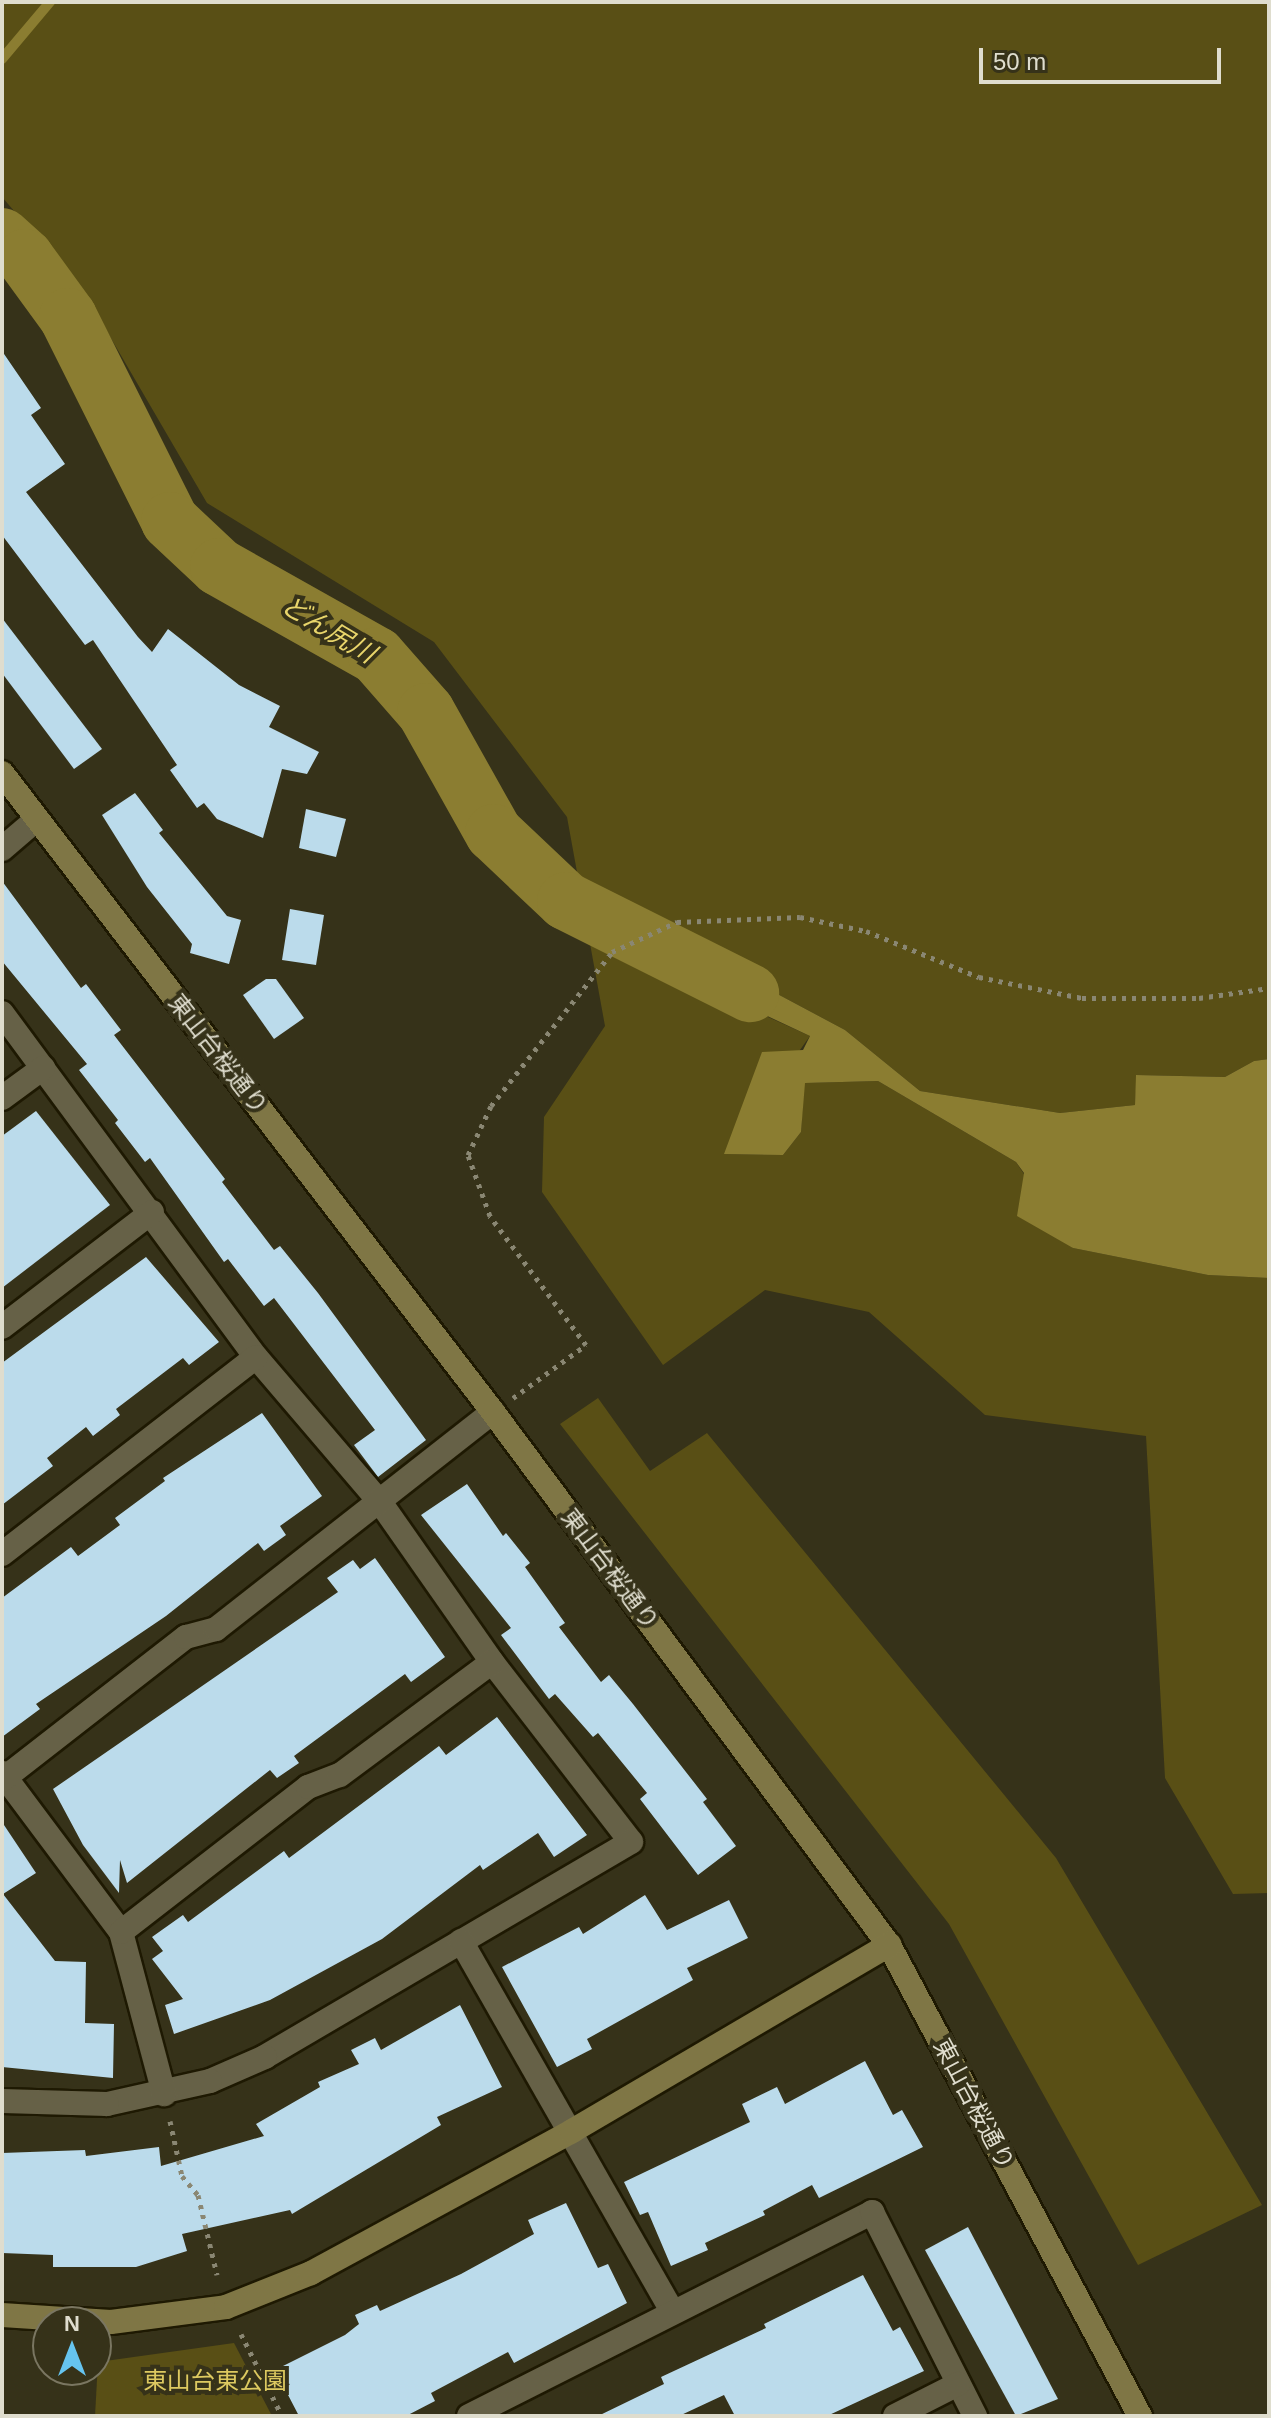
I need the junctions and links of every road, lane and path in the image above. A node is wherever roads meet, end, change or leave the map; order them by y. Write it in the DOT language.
graph roads {
  1 [pos="2,773"];
  2 [pos="37,819"];
  3 [pos="2,849"];
  4 [pos="1269,988"];
  5 [pos="2,1013"];
  6 [pos="43,1068"];
  7 [pos="2,1098"];
  8 [pos="152,1212"];
  9 [pos="2,1327"];
  10 [pos="256,1357"];
  11 [pos="493,1412"];
  12 [pos="380,1502"];
  13 [pos="2,1554"];
  14 [pos="492,1662"];
  15 [pos="3,1777"];
  16 [pos="121,1932"];
  17 [pos="461,1941"];
  18 [pos="889,1945"];
  19 [pos="164,2094"];
  20 [pos="2,2101"];
  21 [pos="572,2131"];
  22 [pos="217,2275"];
  23 [pos="672,2311"];
  24 [pos="2,2315"];
  25 [pos="241,2334"];
  26 [pos="958,2384"];
  27 [pos="282,2416"];
  28 [pos="469,2416"];
  29 [pos="895,2416"];
  30 [pos="975,2416"];
  31 [pos="1140,2416"];
  1 -- 2 [label="street, 東山台桜通り"];
  2 -- 3 [label="street"];
  2 -- 11 [label="street, 東山台桜通り"];
  4 -- 11 [label="path"];
  5 -- 6 [label="street"];
  6 -- 7 [label="street"];
  6 -- 8 [label="street"];
  8 -- 9 [label="street"];
  8 -- 10 [label="street"];
  10 -- 12 [label="street"];
  10 -- 13 [label="street"];
  11 -- 12 [label="street"];
  11 -- 18 [label="street, 東山台桜通り"];
  12 -- 14 [label="street"];
  12 -- 15 [label="street"];
  14 -- 16 [label="street"];
  14 -- 17 [label="street"];
  15 -- 16 [label="street"];
  16 -- 19 [label="street"];
  17 -- 19 [label="street"];
  17 -- 21 [label="street"];
  18 -- 21 [label="street"];
  18 -- 31 [label="street, 東山台桜通り"];
  19 -- 20 [label="street"];
  19 -- 22 [label="path"];
  21 -- 23 [label="street"];
  21 -- 24 [label="street"];
  23 -- 26 [label="street"];
  23 -- 28 [label="street"];
  25 -- 27 [label="path"];
  26 -- 29 [label="street"];
  26 -- 30 [label="street"];
}
